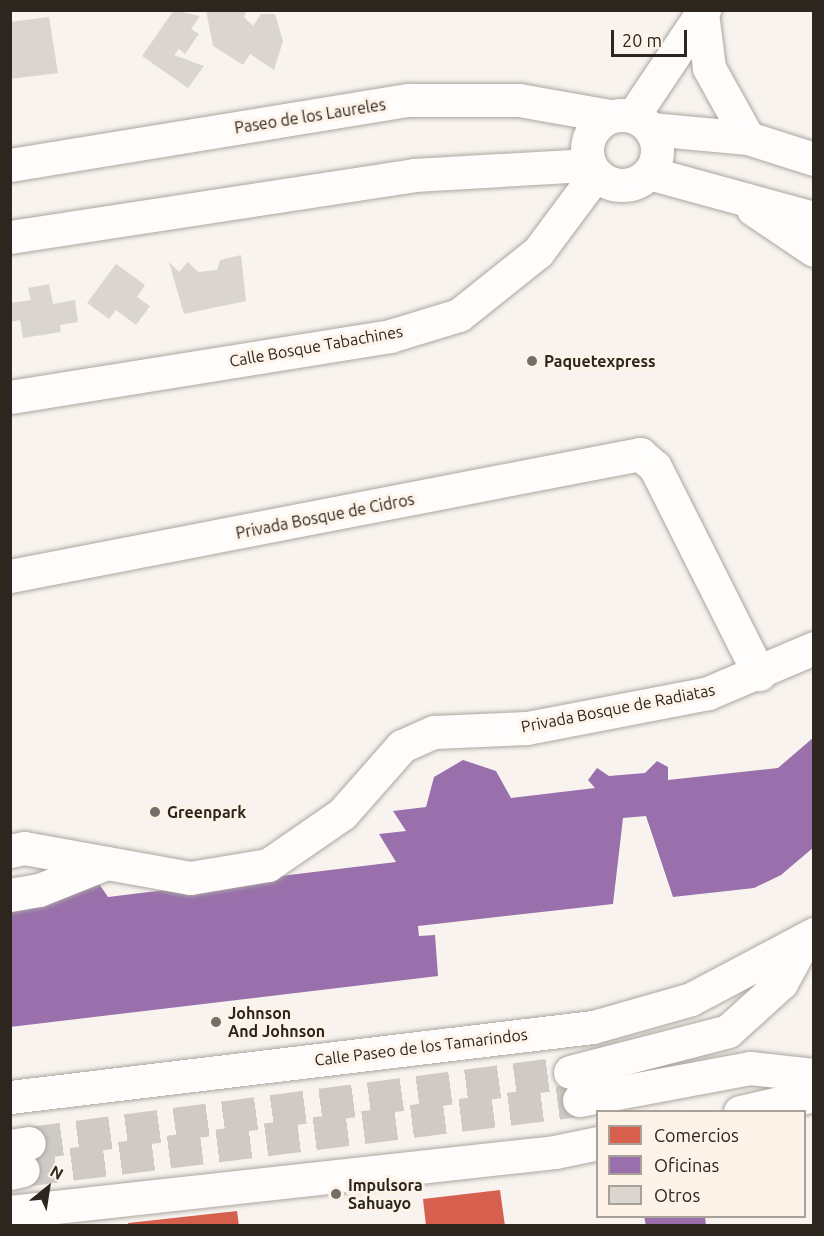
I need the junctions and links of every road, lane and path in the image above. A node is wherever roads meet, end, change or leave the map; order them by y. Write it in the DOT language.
graph roads {
  1 [pos="703,12"];
  2 [pos="631,120"];
  3 [pos="748,138"];
  4 [pos="813,159"];
  5 [pos="10,165"];
  6 [pos="593,170"];
  7 [pos="649,173"];
  8 [pos="726,191"];
  9 [pos="813,218"];
  10 [pos="10,237"];
  11 [pos="813,250"];
  12 [pos="10,397"];
  13 [pos="10,576"];
  14 [pos="813,648"];
  15 [pos="759,674"];
  16 [pos="10,851"];
  17 [pos="107,863"];
  18 [pos="10,895"];
  19 [pos="809,937"];
  20 [pos="813,1075"];
  21 [pos="813,1095"];
  22 [pos="10,1097"];
  23 [pos="749,1110"];
  24 [pos="596,1143"];
  25 [pos="10,1212"];
  1 -- 2 [label="street"];
  1 -- 3 [label="street"];
  2 -- 3 [label="street, Paseo de los Laureles"];
  2 -- 5 [label="street, Paseo de los Laureles"];
  2 -- 6 [label="street"];
  2 -- 7 [label="street"];
  3 -- 4 [label="street, Paseo de los Laureles"];
  6 -- 7 [label="street"];
  6 -- 10 [label="street"];
  6 -- 12 [label="street, Calle Bosque Tabachines"];
  7 -- 8 [label="street"];
  8 -- 9 [label="street"];
  8 -- 11 [label="street"];
  13 -- 15 [label="street, Privada Bosque de Cidros"];
  14 -- 15 [label="street, Privada Bosque de Radiatas"];
  15 -- 17 [label="street, Privada Bosque de Radiatas"];
  16 -- 17 [label="street, Privada Bosque de Radiatas"];
  17 -- 18 [label="street"];
  19 -- 20 [label="street"];
  19 -- 22 [label="street, Calle Paseo de los Tamarindos"];
  21 -- 23 [label="street"];
  24 -- 25 [label="street"];
}
